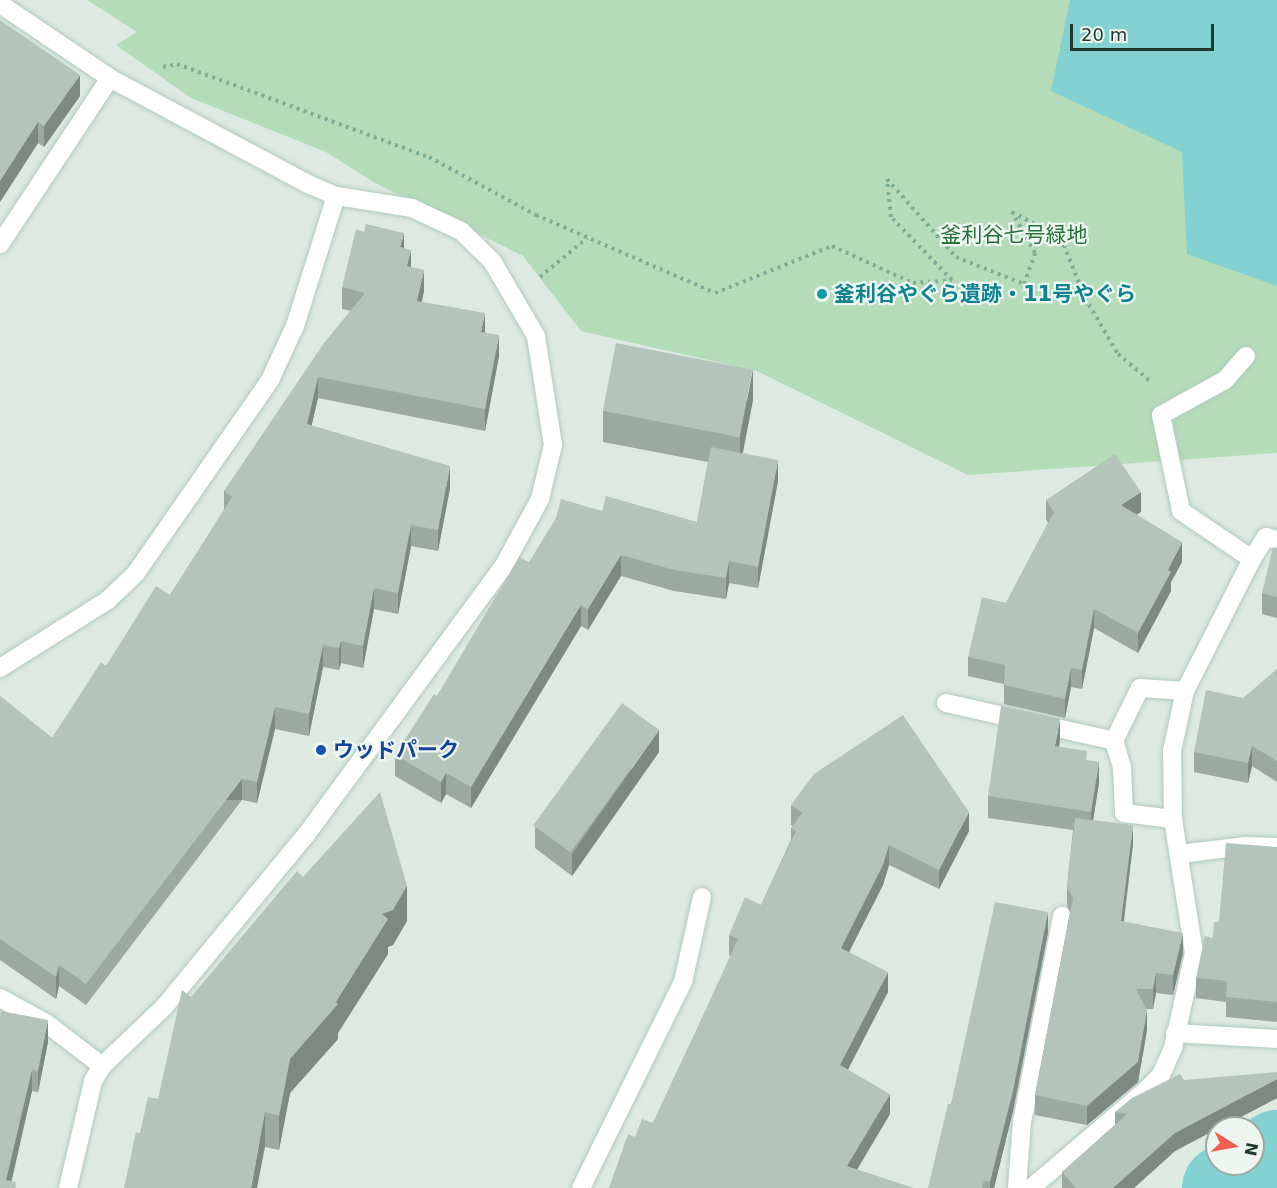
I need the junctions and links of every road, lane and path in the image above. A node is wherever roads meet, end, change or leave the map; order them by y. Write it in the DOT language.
graph roads {
  1 [pos="0,4"];
  2 [pos="110,78"];
  3 [pos="336,196"];
  4 [pos="587,237"];
  5 [pos="0,244"];
  6 [pos="516,297"];
  7 [pos="1246,356"];
  8 [pos="1191,397"];
  9 [pos="1277,540"];
  10 [pos="1252,559"];
  11 [pos="0,668"];
  12 [pos="1185,691"];
  13 [pos="946,703"];
  14 [pos="1114,741"];
  15 [pos="1173,819"];
  16 [pos="1277,848"];
  17 [pos="1179,854"];
  18 [pos="702,897"];
  19 [pos="1062,916"];
  20 [pos="0,998"];
  21 [pos="1175,1034"];
  22 [pos="1277,1039"];
  23 [pos="102,1066"];
  24 [pos="68,1188"];
  25 [pos="580,1188"];
  26 [pos="1017,1188"];
  27 [pos="1031,1188"];
  1 -- 2 [label="street"];
  2 -- 3 [label="street"];
  2 -- 4 [label="path"];
  2 -- 5 [label="street"];
  3 -- 6 [label="street"];
  3 -- 11 [label="street"];
  4 -- 6 [label="path"];
  4 -- 8 [label="path"];
  6 -- 23 [label="street"];
  7 -- 8 [label="street"];
  8 -- 10 [label="street"];
  9 -- 10 [label="street"];
  10 -- 12 [label="street"];
  12 -- 14 [label="street"];
  12 -- 15 [label="street"];
  13 -- 14 [label="street"];
  14 -- 15 [label="street"];
  15 -- 17 [label="street"];
  16 -- 17 [label="street"];
  17 -- 21 [label="street"];
  18 -- 25 [label="street"];
  19 -- 26 [label="street"];
  20 -- 23 [label="street"];
  21 -- 22 [label="street"];
  21 -- 27 [label="street"];
  23 -- 24 [label="street"];
}
